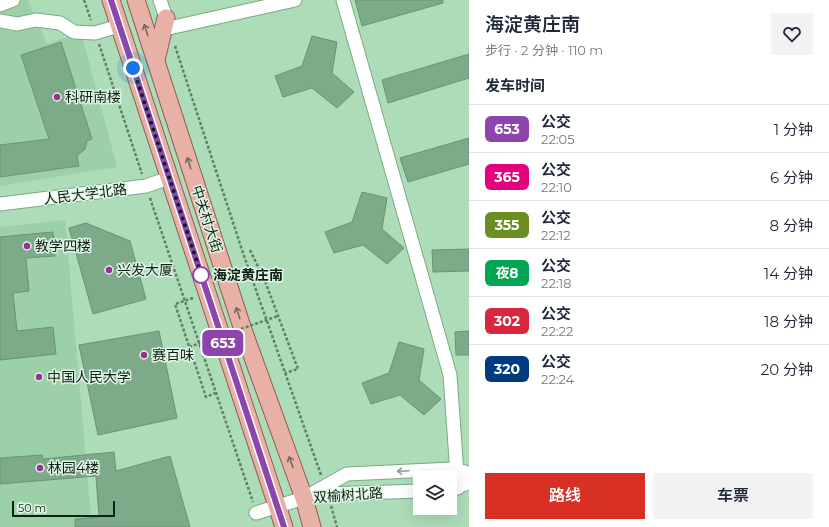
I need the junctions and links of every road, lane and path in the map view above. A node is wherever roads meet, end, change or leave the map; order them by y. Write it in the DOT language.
graph roads {
  1 [pos="13,0"];
  2 [pos="84,0"];
  3 [pos="111,0"];
  4 [pos="136,0"];
  5 [pos="160,0"];
  6 [pos="295,0"];
  7 [pos="344,0"];
  8 [pos="0,5"];
  9 [pos="0,21"];
  10 [pos="167,23"];
  11 [pos="119,26"];
  12 [pos="95,32"];
  13 [pos="156,60"];
  14 [pos="169,178"];
  15 [pos="146,186"];
  16 [pos="0,204"];
  17 [pos="250,250"];
  18 [pos="193,298"];
  19 [pos="184,301"];
  20 [pos="278,316"];
  21 [pos="189,347"];
  22 [pos="285,373"];
  23 [pos="215,393"];
  24 [pos="463,472"];
  25 [pos="459,486"];
  26 [pos="326,490"];
  27 [pos="413,491"];
  28 [pos="304,498"];
  29 [pos="278,506"];
  30 [pos="256,513"];
  31 [pos="284,527"];
  32 [pos="312,527"];
  33 [pos="337,527"];
  1 -- 8 [label="street"];
  2 -- 12 [label="path"];
  3 -- 11 [label="main road, 中关村大街"];
  13 -- 4 [label="main road, 中关村大街, one-way"];
  5 -- 10 [label="street"];
  6 -- 10 [label="street"];
  7 -- 24 [label="street"];
  9 -- 12 [label="street"];
  10 -- 13 [label="main road"];
  10 -- 22 [label="path"];
  11 -- 12 [label="street"];
  11 -- 14 [label="main road, 中关村大街"];
  12 -- 15 [label="path"];
  28 -- 13 [label="main road, 中关村大街, one-way"];
  14 -- 15 [label="street, 人民大学北路"];
  14 -- 29 [label="main road, 中关村大街"];
  15 -- 16 [label="street, 人民大学北路"];
  15 -- 19 [label="path"];
  17 -- 20 [label="path"];
  18 -- 19 [label="path"];
  19 -- 21 [label="path"];
  19 -- 23 [label="path"];
  20 -- 21 [label="path, bridge"];
  20 -- 22 [label="path"];
  21 -- 23 [label="path"];
  22 -- 26 [label="path"];
  23 -- 30 [label="path"];
  24 -- 25 [label="street"];
  24 -- 26 [label="street, 双榆树北路, one-way"];
  26 -- 27 [label="street, 双榆树北路"];
  26 -- 28 [label="street, 双榆树北路"];
  26 -- 33 [label="path"];
  28 -- 29 [label="street, 双榆树北路"];
  28 -- 32 [label="main road, 中关村大街"];
  29 -- 30 [label="street, 双榆树北路"];
  29 -- 31 [label="main road, 中关村大街"];
}
